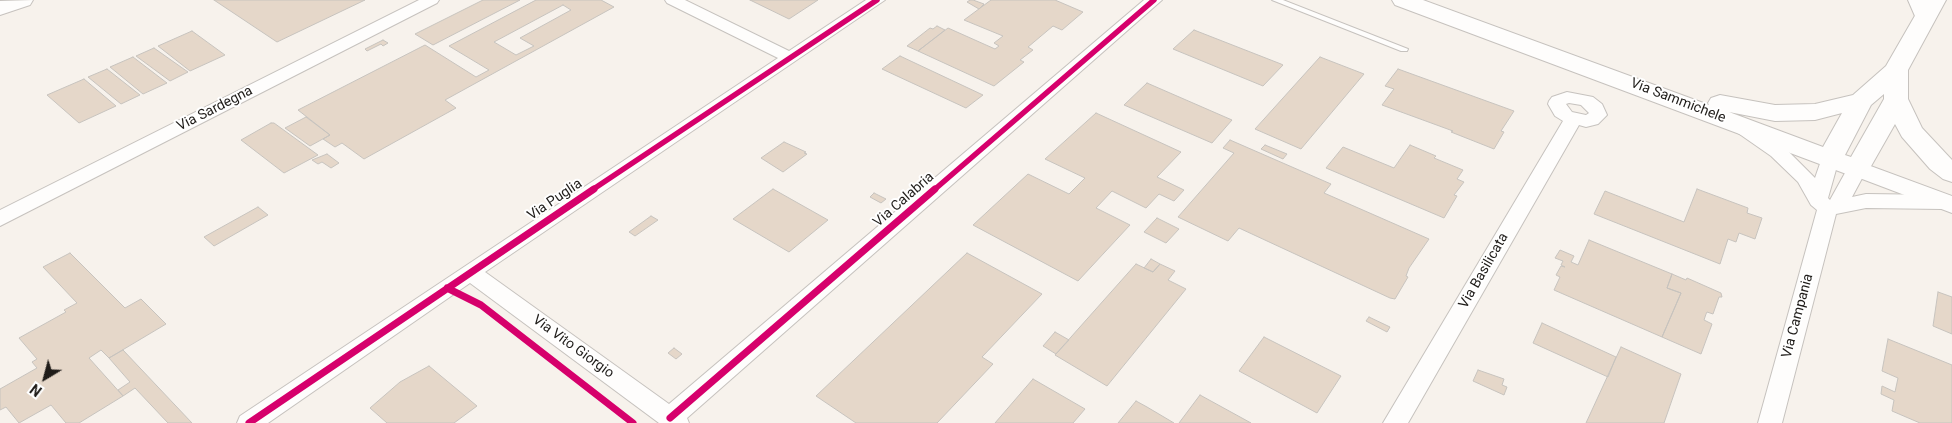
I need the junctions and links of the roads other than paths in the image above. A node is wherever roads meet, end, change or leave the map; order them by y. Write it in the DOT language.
graph roads {
  1 [pos="22,0"];
  2 [pos="431,0"];
  3 [pos="673,0"];
  4 [pos="877,0"];
  5 [pos="1154,0"];
  6 [pos="1276,0"];
  7 [pos="1403,0"];
  8 [pos="1935,0"];
  9 [pos="0,8"];
  10 [pos="1920,10"];
  11 [pos="1404,49"];
  12 [pos="790,58"];
  13 [pos="1896,70"];
  14 [pos="1628,82"];
  15 [pos="1896,98"];
  16 [pos="1861,101"];
  17 [pos="1572,119"];
  18 [pos="1738,124"];
  19 [pos="1830,158"];
  20 [pos="1858,169"];
  21 [pos="1952,173"];
  22 [pos="1947,203"];
  23 [pos="1828,205"];
  24 [pos="0,219"];
  25 [pos="470,272"];
  26 [pos="673,421"];
  27 [pos="249,423"];
  28 [pos="1395,423"];
  29 [pos="1770,423"];
  1 -- 9 [label="main road"];
  2 -- 24 [label="street, Via Sardegna"];
  3 -- 12 [label="street"];
  4 -- 12 [label="street, Via Puglia"];
  5 -- 26 [label="street, Via Calabria"];
  6 -- 11 [label="lane"];
  7 -- 14 [label="main road, Via Sammichele"];
  8 -- 10 [label="main road"];
  10 -- 13 [label="main road"];
  12 -- 25 [label="street, Via Puglia"];
  13 -- 15 [label="main road"];
  13 -- 16 [label="main road"];
  14 -- 16 [label="main road"];
  14 -- 18 [label="main road, Via Sammichele"];
  15 -- 20 [label="main road"];
  15 -- 21 [label="main road"];
  16 -- 19 [label="main road"];
  17 -- 28 [label="street, Via Basilicata"];
  18 -- 19 [label="main road, Via Sammichele"];
  18 -- 23 [label="street"];
  19 -- 20 [label="main road, Via Sammichele"];
  19 -- 23 [label="street, Via Campania"];
  20 -- 22 [label="street, Via Sammichele"];
  20 -- 23 [label="street, Via Campania"];
  22 -- 23 [label="street"];
  23 -- 29 [label="street, Via Campania"];
  25 -- 26 [label="street, Via Vito Giorgio"];
  25 -- 27 [label="street, Via Puglia"];
}
